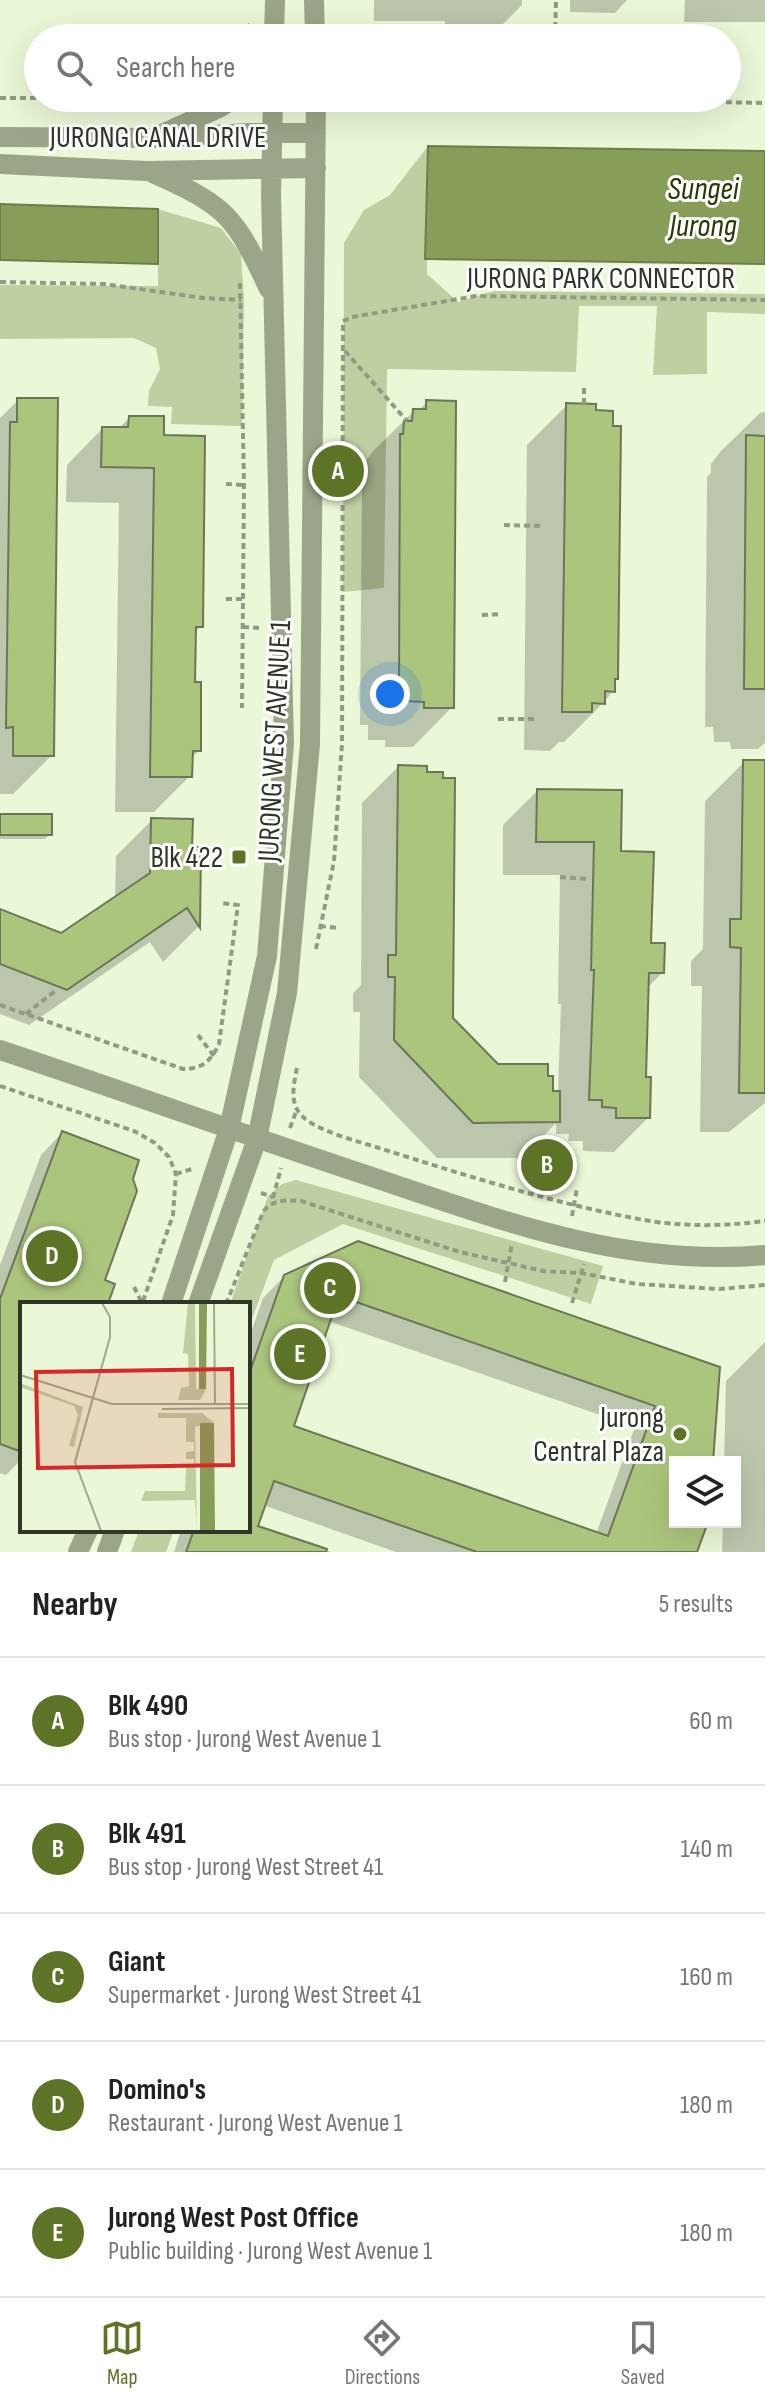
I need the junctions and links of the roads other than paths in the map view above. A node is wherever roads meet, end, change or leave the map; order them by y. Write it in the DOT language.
graph roads {
  1 [pos="275,0"];
  2 [pos="314,0"];
  3 [pos="274,24"];
  4 [pos="315,24"];
  5 [pos="210,112"];
  6 [pos="273,112"];
  7 [pos="316,112"];
  8 [pos="273,132"];
  9 [pos="316,133"];
  10 [pos="0,137"];
  11 [pos="153,138"];
  12 [pos="0,164"];
  13 [pos="271,168"];
  14 [pos="316,168"];
  15 [pos="147,171"];
  16 [pos="273,296"];
  17 [pos="0,1050"];
  18 [pos="229,1129"];
  19 [pos="257,1139"];
  20 [pos="765,1255"];
  21 [pos="172,1302"];
  22 [pos="199,1302"];
  23 [pos="87,1532"];
  24 [pos="114,1532"];
  25 [pos="78,1552"];
  26 [pos="107,1552"];
  1 -- 3 [label="street"];
  2 -- 4 [label="street"];
  5 -- 11 [label="street"];
  6 -- 8 [label="street, JURONG WEST AVENUE 1"];
  7 -- 9 [label="street, JURONG WEST AVENUE 1"];
  8 -- 9 [label="street, JURONG CANAL DRIVE"];
  8 -- 11 [label="street, JURONG CANAL DRIVE"];
  8 -- 13 [label="street, JURONG WEST AVENUE 1"];
  9 -- 14 [label="street, JURONG WEST AVENUE 1"];
  10 -- 11 [label="street, JURONG CANAL DRIVE"];
  12 -- 15 [label="street, JURONG CANAL DRIVE"];
  13 -- 14 [label="street, JURONG CANAL DRIVE"];
  13 -- 15 [label="street, JURONG CANAL DRIVE"];
  13 -- 16 [label="street, JURONG WEST AVENUE 1"];
  14 -- 19 [label="street, JURONG WEST AVENUE 1"];
  15 -- 16 [label="street"];
  16 -- 18 [label="street, JURONG WEST AVENUE 1"];
  17 -- 18 [label="street"];
  18 -- 19 [label="street"];
  18 -- 21 [label="street, JURONG WEST AVENUE 1"];
  19 -- 20 [label="street"];
  19 -- 22 [label="street, JURONG WEST AVENUE 1"];
  23 -- 25 [label="street"];
  24 -- 26 [label="street"];
}
